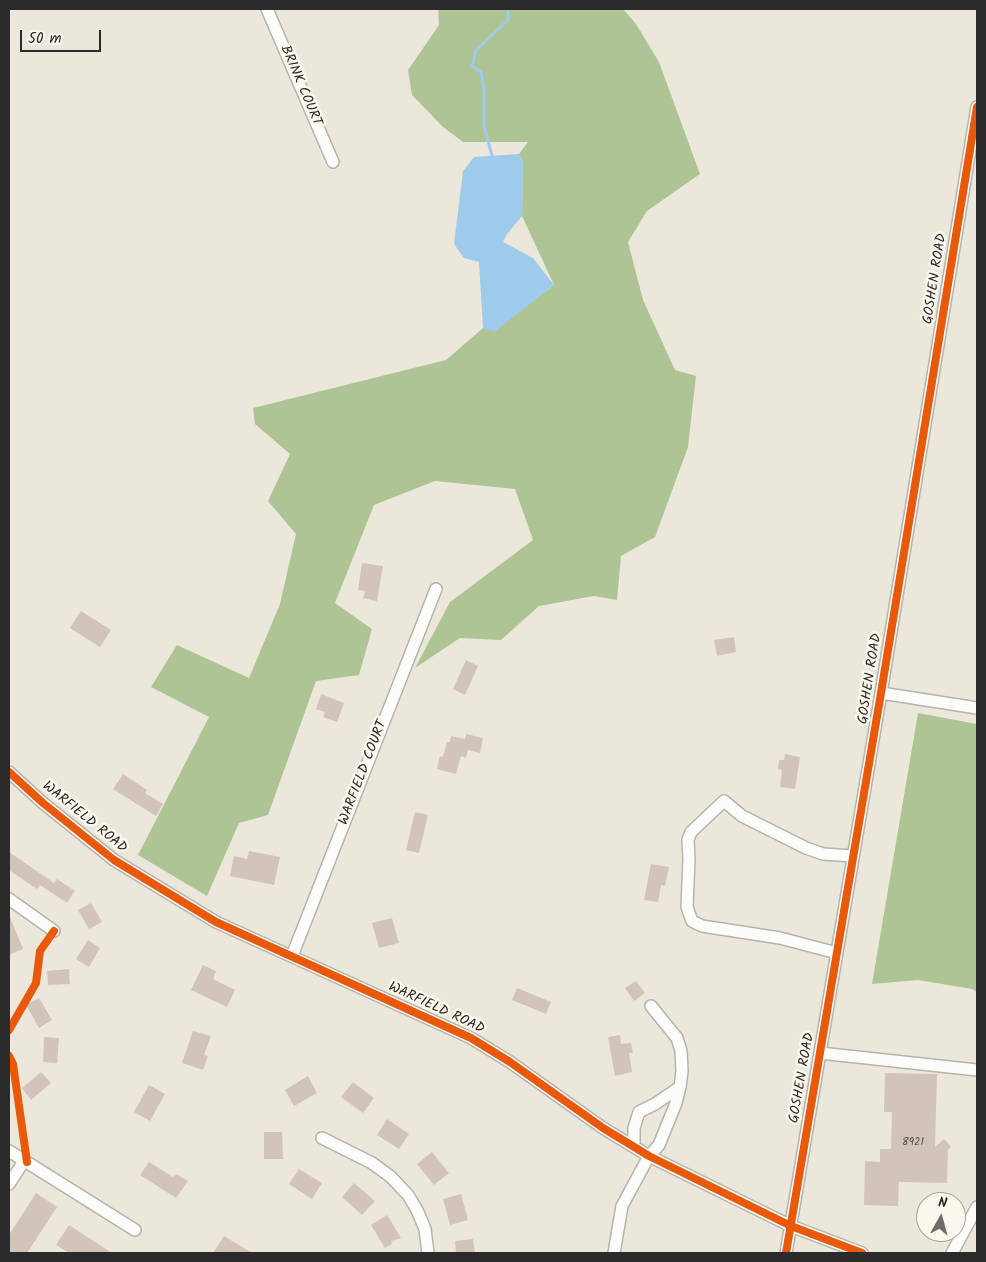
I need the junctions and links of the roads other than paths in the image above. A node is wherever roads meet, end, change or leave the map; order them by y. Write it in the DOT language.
graph roads {
  1 [pos="267,9"];
  2 [pos="977,108"];
  3 [pos="333,162"];
  4 [pos="436,589"];
  5 [pos="881,693"];
  6 [pos="977,708"];
  7 [pos="9,772"];
  8 [pos="853,856"];
  9 [pos="9,899"];
  10 [pos="54,931"];
  11 [pos="837,953"];
  12 [pos="292,956"];
  13 [pos="651,1006"];
  14 [pos="820,1053"];
  15 [pos="977,1070"];
  16 [pos="680,1087"];
  17 [pos="648,1107"];
  18 [pos="669,1121"];
  19 [pos="322,1138"];
  20 [pos="634,1146"];
  21 [pos="9,1151"];
  22 [pos="649,1156"];
  23 [pos="24,1161"];
  24 [pos="9,1184"];
  25 [pos="977,1207"];
  26 [pos="791,1226"];
  27 [pos="135,1230"];
  28 [pos="428,1253"];
  29 [pos="614,1253"];
  30 [pos="786,1253"];
  31 [pos="862,1253"];
  32 [pos="952,1253"];
  1 -- 3 [label="street, BRINK COURT"];
  2 -- 5 [label="street, GOSHEN ROAD"];
  4 -- 12 [label="street, WARFIELD COURT"];
  5 -- 6 [label="street"];
  5 -- 8 [label="street, GOSHEN ROAD"];
  7 -- 12 [label="street, WARFIELD ROAD"];
  8 -- 11 [label="street, GOSHEN ROAD"];
  8 -- 11 [label="street"];
  9 -- 10 [label="street"];
  11 -- 14 [label="street, GOSHEN ROAD"];
  12 -- 20 [label="street, WARFIELD ROAD"];
  13 -- 16 [label="street"];
  14 -- 15 [label="street"];
  14 -- 26 [label="street, GOSHEN ROAD"];
  16 -- 17 [label="street"];
  16 -- 18 [label="street"];
  17 -- 18 [label="street"];
  17 -- 20 [label="street"];
  18 -- 22 [label="street"];
  19 -- 28 [label="street"];
  20 -- 22 [label="street, WARFIELD ROAD"];
  21 -- 23 [label="street"];
  22 -- 26 [label="street, WARFIELD ROAD"];
  22 -- 29 [label="street"];
  23 -- 24 [label="street"];
  23 -- 27 [label="street"];
  25 -- 32 [label="street"];
  26 -- 30 [label="street, GOSHEN ROAD"];
  26 -- 31 [label="street, WARFIELD ROAD"];
}
